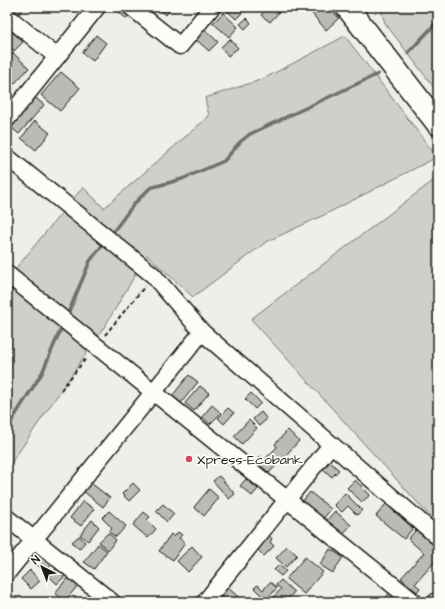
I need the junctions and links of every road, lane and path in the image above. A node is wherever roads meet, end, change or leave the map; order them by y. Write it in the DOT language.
graph roads {
  1 [pos="97,7"];
  2 [pos="131,7"];
  3 [pos="212,7"];
  4 [pos="347,7"];
  5 [pos="7,16"];
  6 [pos="58,57"];
  7 [pos="7,119"];
  8 [pos="438,124"];
  9 [pos="7,157"];
  10 [pos="7,274"];
  11 [pos="153,275"];
  12 [pos="202,332"];
  13 [pos="97,346"];
  14 [pos="61,390"];
  15 [pos="154,392"];
  16 [pos="331,445"];
  17 [pos="287,499"];
  18 [pos="7,518"];
  19 [pos="438,537"];
  20 [pos="34,539"];
  21 [pos="7,573"];
  22 [pos="112,602"];
  23 [pos="205,602"];
  24 [pos="414,602"];
  1 -- 6 [label="street"];
  2 -- 3 [label="street"];
  4 -- 8 [label="highway"];
  5 -- 6 [label="street"];
  6 -- 7 [label="street"];
  9 -- 11 [label="street"];
  10 -- 13 [label="street"];
  11 -- 12 [label="street"];
  11 -- 13 [label="path"];
  12 -- 15 [label="street"];
  12 -- 16 [label="street"];
  13 -- 14 [label="path"];
  13 -- 15 [label="street"];
  15 -- 17 [label="street"];
  15 -- 20 [label="street"];
  16 -- 17 [label="street"];
  16 -- 19 [label="street"];
  17 -- 23 [label="street"];
  17 -- 24 [label="street"];
  18 -- 20 [label="street"];
  20 -- 21 [label="street"];
  20 -- 22 [label="street"];
}
